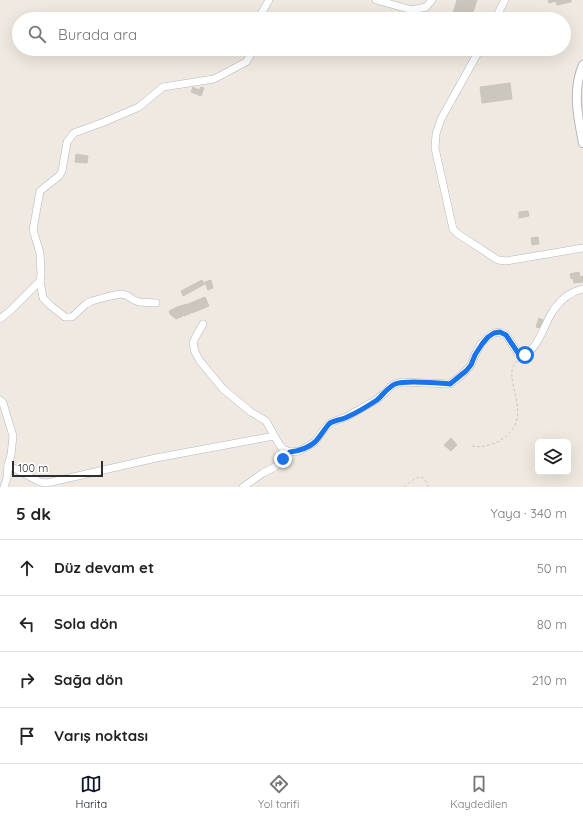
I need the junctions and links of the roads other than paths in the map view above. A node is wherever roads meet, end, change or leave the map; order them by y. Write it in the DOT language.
graph roads {
  1 [pos="269,0"];
  2 [pos="376,0"];
  3 [pos="432,0"];
  4 [pos="505,0"];
  5 [pos="262,12"];
  6 [pos="499,12"];
  7 [pos="250,56"];
  8 [pos="476,56"];
  9 [pos="583,65"];
  10 [pos="583,143"];
  11 [pos="583,248"];
  12 [pos="40,281"];
  13 [pos="583,289"];
  14 [pos="156,303"];
  15 [pos="0,319"];
  16 [pos="204,324"];
  17 [pos="0,400"];
  18 [pos="274,436"];
  19 [pos="290,452"];
  20 [pos="8,465"];
  21 [pos="4,487"];
  22 [pos="243,487"];
  1 -- 5 [label="street"];
  2 -- 3 [label="street"];
  4 -- 6 [label="street"];
  7 -- 12 [label="street"];
  8 -- 11 [label="street"];
  9 -- 10 [label="street"];
  12 -- 14 [label="street"];
  12 -- 15 [label="street"];
  13 -- 19 [label="street"];
  16 -- 18 [label="street"];
  17 -- 20 [label="street"];
  18 -- 19 [label="street"];
  18 -- 20 [label="street"];
  19 -- 22 [label="street"];
  20 -- 21 [label="street"];
}
